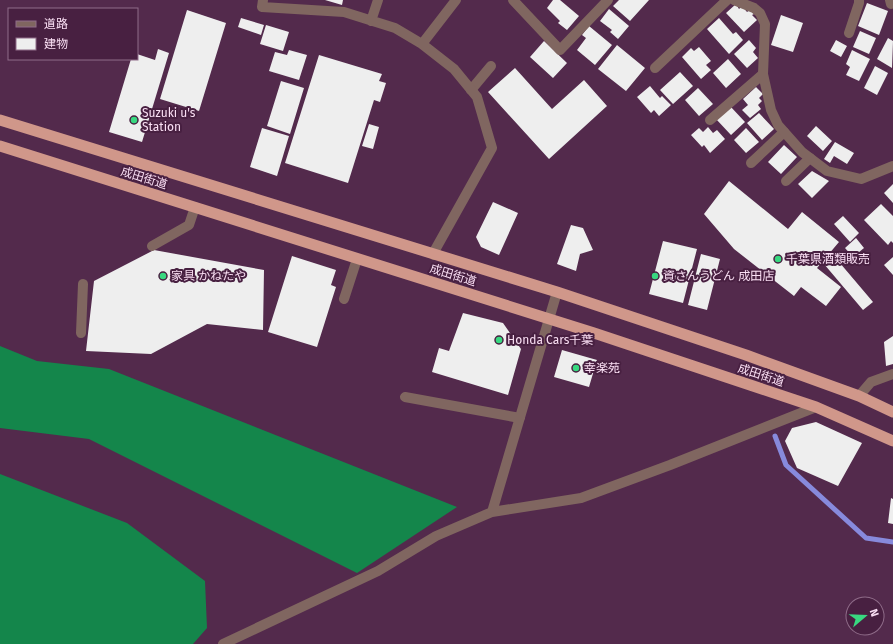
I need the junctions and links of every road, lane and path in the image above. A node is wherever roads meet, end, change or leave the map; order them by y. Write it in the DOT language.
graph roads {
  1 [pos="263,0"];
  2 [pos="378,0"];
  3 [pos="456,0"];
  4 [pos="513,0"];
  5 [pos="608,0"];
  6 [pos="727,0"];
  7 [pos="734,0"];
  8 [pos="859,0"];
  9 [pos="371,21"];
  10 [pos="849,33"];
  11 [pos="422,44"];
  12 [pos="491,66"];
  13 [pos="655,68"];
  14 [pos="763,74"];
  15 [pos="471,90"];
  16 [pos="0,120"];
  17 [pos="710,120"];
  18 [pos="784,132"];
  19 [pos="0,146"];
  20 [pos="810,158"];
  21 [pos="751,163"];
  22 [pos="893,166"];
  23 [pos="786,181"];
  24 [pos="195,207"];
  25 [pos="152,246"];
  26 [pos="434,255"];
  27 [pos="357,259"];
  28 [pos="83,284"];
  29 [pos="558,292"];
  30 [pos="344,299"];
  31 [pos="550,319"];
  32 [pos="81,333"];
  33 [pos="893,374"];
  34 [pos="859,396"];
  35 [pos="405,398"];
  36 [pos="816,407"];
  37 [pos="893,412"];
  38 [pos="520,418"];
  39 [pos="893,441"];
  40 [pos="492,512"];
  41 [pos="223,644"];
  1 -- 9 [label="street"];
  2 -- 9 [label="street"];
  3 -- 11 [label="street"];
  4 -- 5 [label="street"];
  6 -- 13 [label="street"];
  7 -- 14 [label="street"];
  8 -- 10 [label="street"];
  9 -- 11 [label="street"];
  11 -- 15 [label="street"];
  12 -- 15 [label="street"];
  14 -- 17 [label="street"];
  14 -- 18 [label="street"];
  15 -- 26 [label="street"];
  16 -- 26 [label="highway, 成田街道"];
  18 -- 20 [label="street"];
  18 -- 21 [label="street"];
  19 -- 24 [label="highway, 成田街道"];
  20 -- 22 [label="street"];
  20 -- 23 [label="street"];
  24 -- 25 [label="street"];
  24 -- 27 [label="highway, 成田街道"];
  26 -- 29 [label="highway, 成田街道"];
  27 -- 30 [label="street"];
  27 -- 31 [label="highway, 成田街道"];
  28 -- 32 [label="street"];
  29 -- 31 [label="street"];
  29 -- 34 [label="highway, 成田街道"];
  31 -- 36 [label="highway, 成田街道"];
  31 -- 38 [label="street"];
  33 -- 34 [label="street"];
  34 -- 37 [label="highway, 成田街道"];
  35 -- 38 [label="street"];
  36 -- 39 [label="highway, 成田街道"];
  36 -- 40 [label="street"];
  38 -- 40 [label="street"];
  40 -- 41 [label="street"];
}
